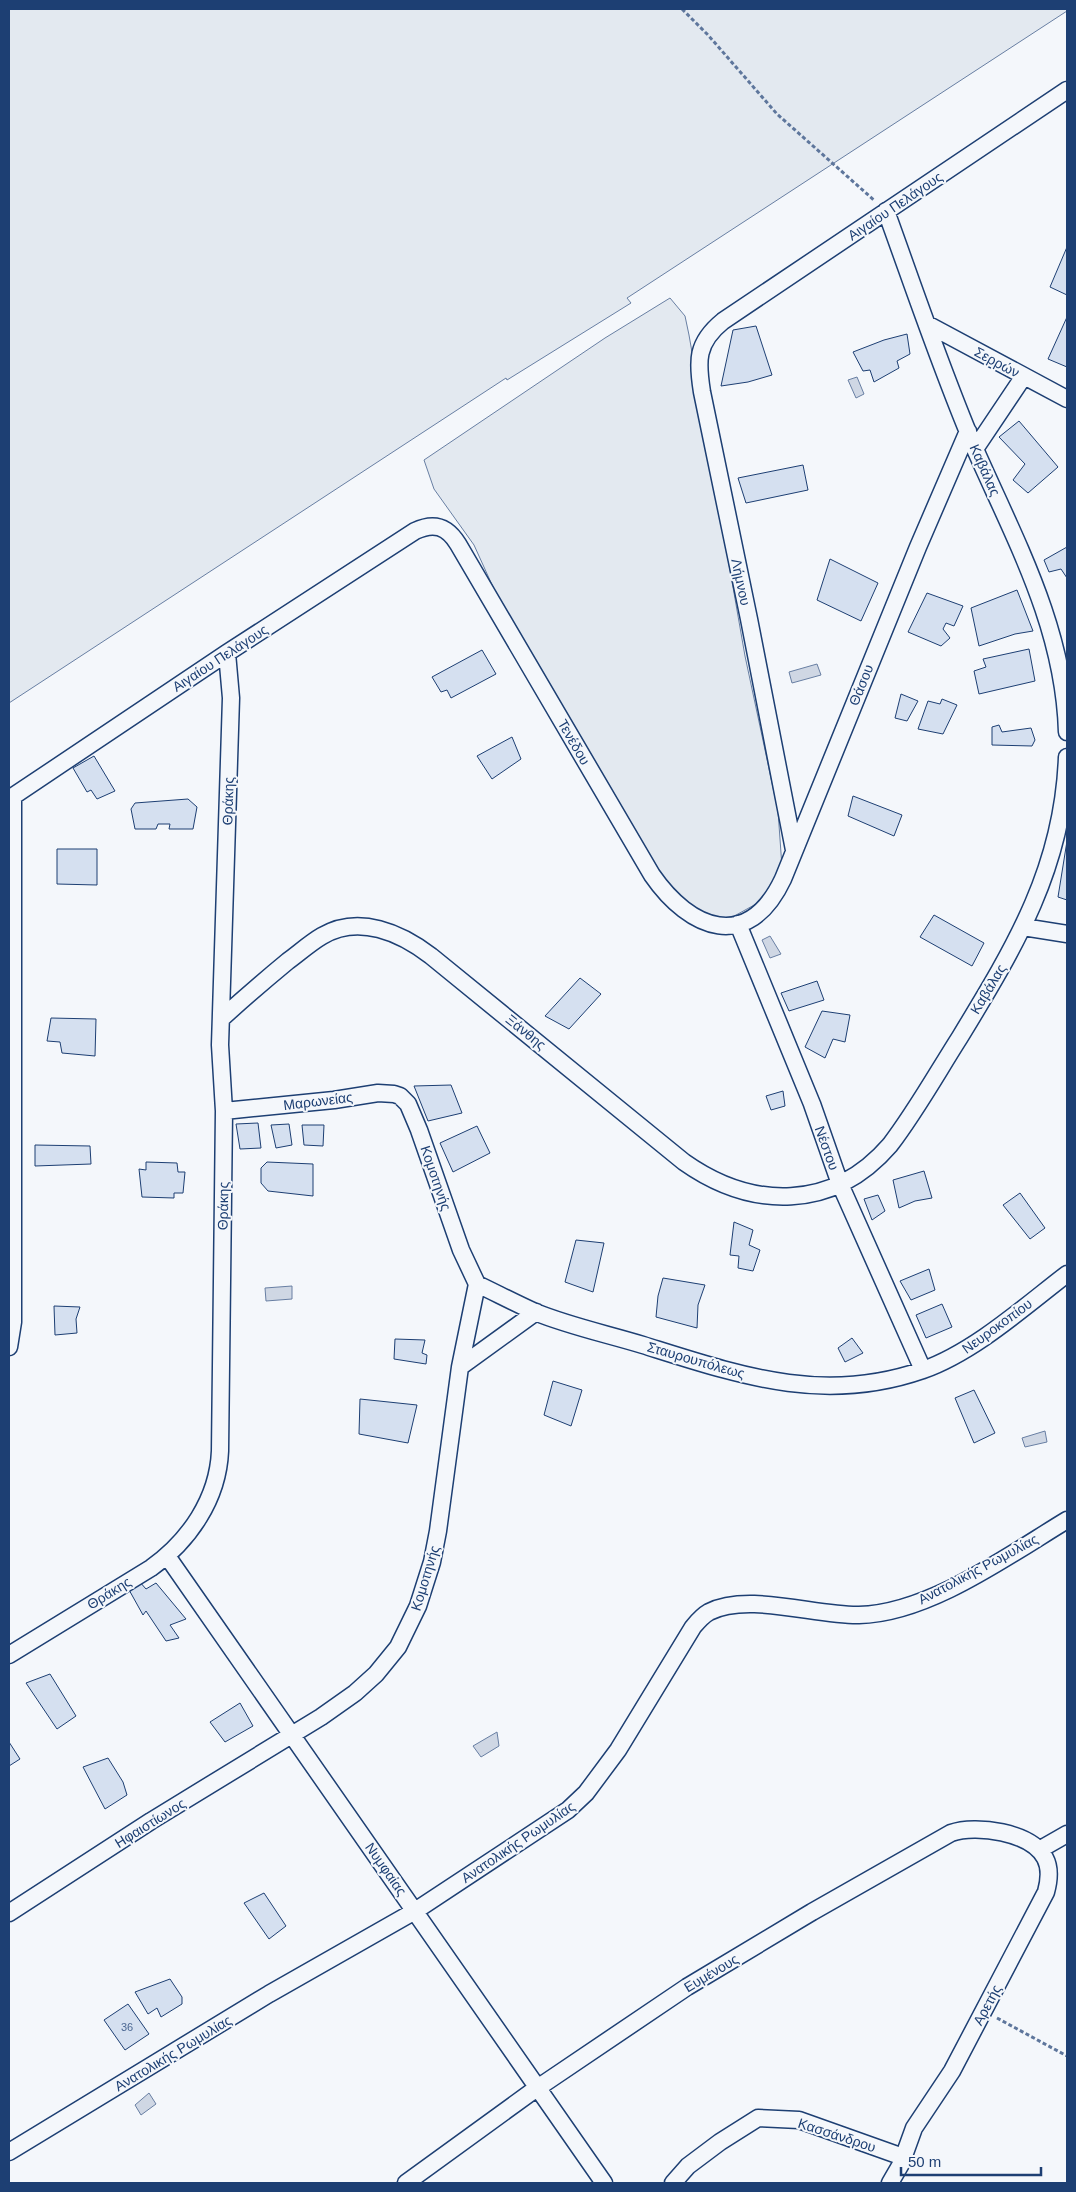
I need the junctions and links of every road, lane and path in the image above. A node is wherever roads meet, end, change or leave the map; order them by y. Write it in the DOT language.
graph roads {
  1 [pos="682,9"];
  2 [pos="1067,90"];
  3 [pos="886,211"];
  4 [pos="723,321"];
  5 [pos="926,324"];
  6 [pos="1024,376"];
  7 [pos="1067,400"];
  8 [pos="968,431"];
  9 [pos="976,449"];
  10 [pos="436,525"];
  11 [pos="227,653"];
  12 [pos="1067,732"];
  13 [pos="1067,757"];
  14 [pos="11,798"];
  15 [pos="794,850"];
  16 [pos="738,924"];
  17 [pos="1023,927"];
  18 [pos="1067,934"];
  19 [pos="221,1018"];
  20 [pos="408,1104"];
  21 [pos="224,1111"];
  22 [pos="840,1184"];
  23 [pos="1067,1274"];
  24 [pos="476,1284"];
  25 [pos="536,1312"];
  26 [pos="9,1347"];
  27 [pos="460,1367"];
  28 [pos="923,1370"];
  29 [pos="1067,1520"];
  30 [pos="167,1556"];
  31 [pos="9,1655"];
  32 [pos="292,1735"];
  33 [pos="1067,1834"];
  34 [pos="1039,1850"];
  35 [pos="414,1911"];
  36 [pos="9,1913"];
  37 [pos="984,2011"];
  38 [pos="1067,2056"];
  39 [pos="538,2088"];
  40 [pos="9,2151"];
  41 [pos="903,2156"];
  42 [pos="406,2183"];
  43 [pos="604,2183"];
  44 [pos="673,2183"];
  45 [pos="890,2183"];
  1 -- 3 [label="path"];
  2 -- 3 [label="street, Αιγαίου Πελάγους"];
  3 -- 4 [label="street, Αιγαίου Πελάγους"];
  3 -- 5 [label="street, Καβάλας"];
  4 -- 15 [label="street, Λήμνου"];
  5 -- 6 [label="street, Σερρών"];
  5 -- 8 [label="street, Καβάλας"];
  6 -- 7 [label="street, Σερρών"];
  6 -- 9 [label="street"];
  8 -- 9 [label="street, Καβάλας"];
  8 -- 15 [label="street, Θάσου"];
  9 -- 12 [label="street, Καβάλας"];
  10 -- 11 [label="street, Αιγαίου Πελάγους"];
  10 -- 16 [label="street, Τενέδου"];
  11 -- 14 [label="street, Αιγαίου Πελάγους"];
  11 -- 19 [label="street, Θράκης"];
  13 -- 17 [label="street, Καβάλας"];
  14 -- 26 [label="street"];
  15 -- 16 [label="street, Θάσου"];
  16 -- 22 [label="street, Νέστου"];
  17 -- 18 [label="street"];
  17 -- 22 [label="street, Καβάλας"];
  19 -- 21 [label="street, Θράκης"];
  19 -- 22 [label="street, Ξάνθης"];
  20 -- 21 [label="street, Μαρωνείας"];
  20 -- 24 [label="street, Κομοτηνής"];
  21 -- 30 [label="street, Θράκης"];
  22 -- 28 [label="street, Νέστου"];
  23 -- 28 [label="street, Νευροκοπίου"];
  24 -- 25 [label="street, Σταυρουπόλεως"];
  24 -- 27 [label="street, Κομοτηνής"];
  25 -- 27 [label="street"];
  25 -- 28 [label="street, Σταυρουπόλεως"];
  27 -- 32 [label="street, Κομοτηνής"];
  29 -- 35 [label="street, Ανατολικής Ρωμυλίας"];
  30 -- 31 [label="street, Θράκης"];
  30 -- 32 [label="street, Νυμφαίας"];
  32 -- 35 [label="street, Νυμφαίας"];
  32 -- 36 [label="street, Ηφαιστίωνος"];
  33 -- 34 [label="street"];
  34 -- 37 [label="street, Αρετής"];
  34 -- 39 [label="street, Ευμένους"];
  35 -- 39 [label="street, Νυμφαίας"];
  35 -- 40 [label="street, Ανατολικής Ρωμυλίας"];
  37 -- 38 [label="path"];
  37 -- 41 [label="street, Αρετής"];
  39 -- 42 [label="street, Ευμένους"];
  39 -- 43 [label="street, Νυμφαίας"];
  41 -- 44 [label="street, Κασσάνδρου"];
  41 -- 45 [label="street, Αρετής"];
}
